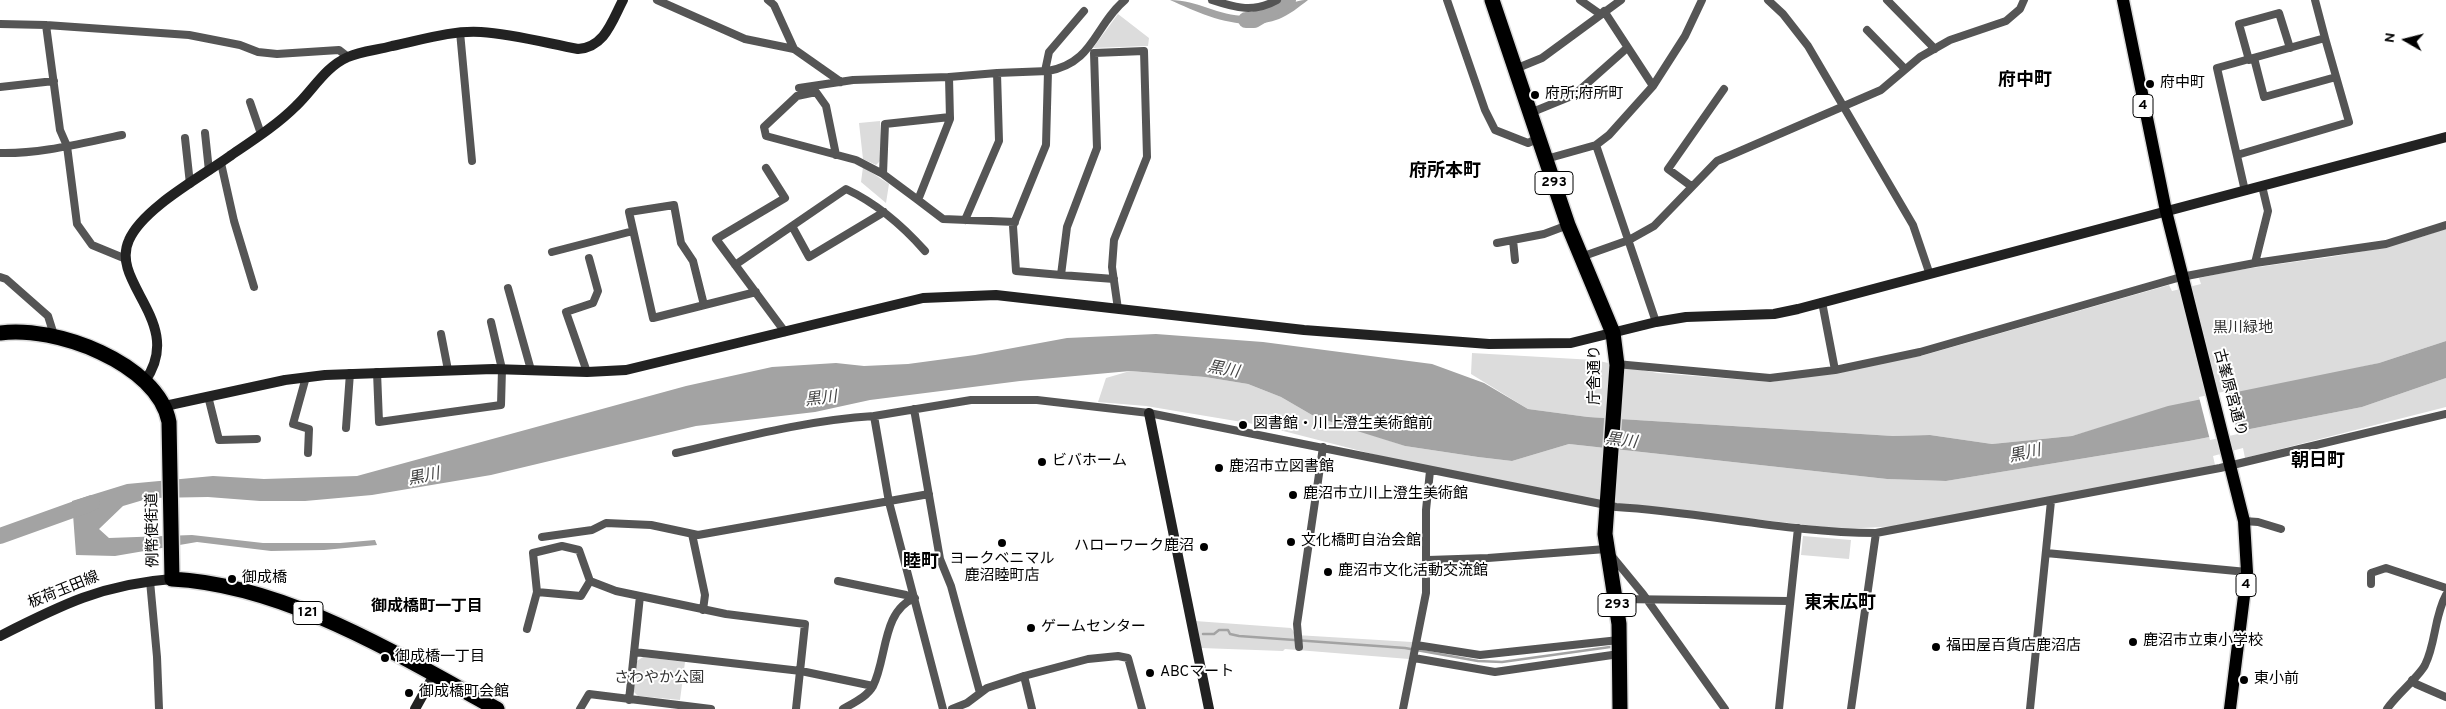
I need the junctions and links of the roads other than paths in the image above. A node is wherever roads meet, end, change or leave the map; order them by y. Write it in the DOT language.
graph roads {
  1 [pos="623,0"];
  2 [pos="657,0"];
  3 [pos="768,0"];
  4 [pos="1125,0"];
  5 [pos="1212,0"];
  6 [pos="1277,0"];
  7 [pos="1447,0"];
  8 [pos="1492,0"];
  9 [pos="1580,0"];
  10 [pos="1621,0"];
  11 [pos="1702,0"];
  12 [pos="1768,0"];
  13 [pos="1887,0"];
  14 [pos="2024,0"];
  15 [pos="2123,0"];
  16 [pos="2315,0"];
  17 [pos="1084,11"];
  18 [pos="1602,13"];
  19 [pos="0,24"];
  20 [pos="46,25"];
  21 [pos="1867,30"];
  22 [pos="460,32"];
  23 [pos="2325,38"];
  24 [pos="1627,48"];
  25 [pos="2290,48"];
  26 [pos="794,49"];
  27 [pos="1935,49"];
  28 [pos="348,57"];
  29 [pos="2251,59"];
  30 [pos="1515,68"];
  31 [pos="1906,69"];
  32 [pos="1046,71"];
  33 [pos="997,73"];
  34 [pos="949,77"];
  35 [pos="2336,77"];
  36 [pos="54,81"];
  37 [pos="841,82"];
  38 [pos="1654,86"];
  39 [pos="0,87"];
  40 [pos="799,88"];
  41 [pos="1724,89"];
  42 [pos="250,102"];
  43 [pos="1842,105"];
  44 [pos="1530,113"];
  45 [pos="950,117"];
  46 [pos="205,133"];
  47 [pos="261,134"];
  48 [pos="122,135"];
  49 [pos="2446,137"];
  50 [pos="185,138"];
  51 [pos="1539,138"];
  52 [pos="1596,145"];
  53 [pos="67,146"];
  54 [pos="0,153"];
  55 [pos="836,155"];
  56 [pos="2237,155"];
  57 [pos="1546,159"];
  58 [pos="472,161"];
  59 [pos="221,163"];
  60 [pos="766,168"];
  61 [pos="209,171"];
  62 [pos="883,174"];
  63 [pos="190,184"];
  64 [pos="1691,186"];
  65 [pos="2262,186"];
  66 [pos="2245,191"];
  67 [pos="918,200"];
  68 [pos="2166,211"];
  69 [pos="884,212"];
  70 [pos="965,220"];
  71 [pos="1015,222"];
  72 [pos="2446,225"];
  73 [pos="792,226"];
  74 [pos="1568,226"];
  75 [pos="633,231"];
  76 [pos="1500,240"];
  77 [pos="1513,240"];
  78 [pos="1629,240"];
  79 [pos="925,251"];
  80 [pos="552,252"];
  81 [pos="1581,257"];
  82 [pos="589,258"];
  83 [pos="126,259"];
  84 [pos="1515,260"];
  85 [pos="2255,263"];
  86 [pos="735,264"];
  87 [pos="1930,272"];
  88 [pos="1061,275"];
  89 [pos="0,277"];
  90 [pos="1114,279"];
  91 [pos="2182,279"];
  92 [pos="254,287"];
  93 [pos="508,288"];
  94 [pos="756,292"];
  95 [pos="1822,302"];
  96 [pos="704,305"];
  97 [pos="1118,309"];
  98 [pos="491,322"];
  99 [pos="1656,322"];
  100 [pos="785,332"];
  101 [pos="0,333"];
  102 [pos="1613,333"];
  103 [pos="441,334"];
  104 [pos="54,335"];
  105 [pos="1616,365"];
  106 [pos="502,369"];
  107 [pos="448,370"];
  108 [pos="531,370"];
  109 [pos="1835,370"];
  110 [pos="377,372"];
  111 [pos="587,372"];
  112 [pos="350,374"];
  113 [pos="306,377"];
  114 [pos="145,381"];
  115 [pos="208,396"];
  116 [pos="165,406"];
  117 [pos="914,409"];
  118 [pos="1149,412"];
  119 [pos="2446,414"];
  120 [pos="874,416"];
  121 [pos="346,428"];
  122 [pos="258,440"];
  123 [pos="1323,447"];
  124 [pos="308,453"];
  125 [pos="676,453"];
  126 [pos="2230,463"];
  127 [pos="1430,471"];
  128 [pos="929,494"];
  129 [pos="2050,501"];
  130 [pos="889,502"];
  131 [pos="1607,503"];
  132 [pos="2244,522"];
  133 [pos="1798,528"];
  134 [pos="2281,528"];
  135 [pos="1876,533"];
  136 [pos="692,534"];
  137 [pos="542,537"];
  138 [pos="1606,549"];
  139 [pos="2046,553"];
  140 [pos="1428,560"];
  141 [pos="2247,572"];
  142 [pos="172,580"];
  143 [pos="150,581"];
  144 [pos="590,581"];
  145 [pos="838,581"];
  146 [pos="2371,584"];
  147 [pos="2446,588"];
  148 [pos="537,592"];
  149 [pos="2446,595"];
  150 [pos="640,596"];
  151 [pos="1616,598"];
  152 [pos="912,599"];
  153 [pos="1647,599"];
  154 [pos="1789,601"];
  155 [pos="703,610"];
  156 [pos="527,629"];
  157 [pos="0,636"];
  158 [pos="1416,645"];
  159 [pos="1299,647"];
  160 [pos="1619,647"];
  161 [pos="634,652"];
  162 [pos="1414,658"];
  163 [pos="801,671"];
  164 [pos="434,675"];
  165 [pos="1024,676"];
  166 [pos="2412,680"];
  167 [pos="873,686"];
  168 [pos="980,693"];
  169 [pos="2446,697"];
  170 [pos="629,700"];
  171 [pos="159,709"];
  172 [pos="415,709"];
  173 [pos="496,709"];
  174 [pos="580,709"];
  175 [pos="711,709"];
  176 [pos="796,709"];
  177 [pos="843,709"];
  178 [pos="943,709"];
  179 [pos="952,709"];
  180 [pos="1032,709"];
  181 [pos="1142,709"];
  182 [pos="1209,709"];
  183 [pos="1403,709"];
  184 [pos="1620,709"];
  185 [pos="1724,709"];
  186 [pos="1779,709"];
  187 [pos="1851,709"];
  188 [pos="2030,709"];
  189 [pos="2230,709"];
  190 [pos="2387,709"];
  1 -- 22 [label="street"];
  2 -- 26 [label="street"];
  3 -- 26 [label="street"];
  4 -- 32 [label="street"];
  5 -- 6 [label="street"];
  7 -- 51 [label="street"];
  8 -- 30 [label="highway, 庁舎通り / 293"];
  9 -- 18 [label="street"];
  10 -- 18 [label="street"];
  11 -- 38 [label="street"];
  12 -- 43 [label="street"];
  13 -- 27 [label="street"];
  14 -- 27 [label="street"];
  15 -- 68 [label="main road, 古峯原宮通り / 4"];
  16 -- 23 [label="street"];
  17 -- 32 [label="street"];
  18 -- 24 [label="street"];
  18 -- 30 [label="street"];
  19 -- 20 [label="street"];
  20 -- 28 [label="street"];
  20 -- 36 [label="street"];
  21 -- 31 [label="street"];
  22 -- 28 [label="street"];
  22 -- 58 [label="street"];
  23 -- 25 [label="street"];
  23 -- 35 [label="street"];
  24 -- 38 [label="street"];
  24 -- 44 [label="street"];
  25 -- 29 [label="street"];
  25 -- 29 [label="street"];
  26 -- 37 [label="street"];
  27 -- 31 [label="street"];
  28 -- 47 [label="street"];
  29 -- 35 [label="street"];
  29 -- 56 [label="street"];
  30 -- 44 [label="highway, 庁舎通り / 293"];
  31 -- 43 [label="street"];
  32 -- 33 [label="street"];
  32 -- 71 [label="street"];
  33 -- 34 [label="street"];
  33 -- 70 [label="street"];
  34 -- 37 [label="street"];
  34 -- 45 [label="street"];
  35 -- 56 [label="street"];
  36 -- 39 [label="street"];
  36 -- 53 [label="street"];
  37 -- 40 [label="street"];
  38 -- 52 [label="street"];
  41 -- 64 [label="street"];
  42 -- 47 [label="street"];
  43 -- 64 [label="street"];
  43 -- 87 [label="street"];
  44 -- 51 [label="highway, 庁舎通り / 293"];
  45 -- 62 [label="street"];
  45 -- 67 [label="street"];
  46 -- 61 [label="street"];
  47 -- 59 [label="street"];
  48 -- 53 [label="street"];
  49 -- 65 [label="street"];
  50 -- 63 [label="street"];
  51 -- 57 [label="highway, 庁舎通り / 293"];
  52 -- 57 [label="street"];
  52 -- 78 [label="street"];
  53 -- 54 [label="street"];
  53 -- 83 [label="street"];
  55 -- 55 [label="street"];
  55 -- 62 [label="street"];
  56 -- 66 [label="street"];
  57 -- 74 [label="highway, 庁舎通り / 293"];
  59 -- 61 [label="street"];
  59 -- 92 [label="street"];
  60 -- 86 [label="street"];
  61 -- 63 [label="street"];
  62 -- 67 [label="street"];
  63 -- 83 [label="street"];
  64 -- 78 [label="street"];
  65 -- 66 [label="street"];
  65 -- 85 [label="street"];
  66 -- 68 [label="street"];
  67 -- 70 [label="street"];
  68 -- 87 [label="street"];
  68 -- 91 [label="main road, 古峯原宮通り / 4"];
  69 -- 73 [label="street"];
  69 -- 73 [label="street"];
  69 -- 79 [label="street"];
  70 -- 71 [label="street"];
  71 -- 88 [label="street"];
  72 -- 85 [label="street"];
  73 -- 86 [label="street"];
  74 -- 77 [label="street"];
  74 -- 81 [label="highway, 庁舎通り / 293"];
  75 -- 80 [label="street"];
  75 -- 96 [label="street"];
  75 -- 96 [label="street"];
  76 -- 77 [label="street"];
  77 -- 84 [label="street"];
  78 -- 81 [label="street"];
  78 -- 99 [label="street"];
  81 -- 102 [label="highway, 庁舎通り / 293"];
  82 -- 111 [label="street"];
  83 -- 114 [label="street"];
  85 -- 91 [label="street"];
  86 -- 94 [label="street"];
  87 -- 95 [label="street"];
  88 -- 90 [label="street"];
  88 -- 90 [label="street"];
  89 -- 104 [label="street"];
  90 -- 97 [label="street"];
  91 -- 109 [label="street"];
  91 -- 126 [label="main road, 古峯原宮通り / 4"];
  93 -- 108 [label="street"];
  94 -- 96 [label="street"];
  94 -- 100 [label="street"];
  95 -- 99 [label="street"];
  95 -- 109 [label="street"];
  97 -- 100 [label="street"];
  97 -- 102 [label="street"];
  98 -- 106 [label="street"];
  99 -- 102 [label="street"];
  100 -- 111 [label="street"];
  101 -- 104 [label="highway, 例幣使街道"];
  102 -- 105 [label="highway, 庁舎通り / 293"];
  103 -- 107 [label="street"];
  104 -- 114 [label="highway, 例幣使街道"];
  105 -- 109 [label="street"];
  105 -- 131 [label="highway, 庁舎通り / 293"];
  106 -- 107 [label="street"];
  106 -- 108 [label="street"];
  106 -- 110 [label="street"];
  107 -- 110 [label="street"];
  108 -- 111 [label="street"];
  110 -- 112 [label="street"];
  112 -- 113 [label="street"];
  112 -- 121 [label="street"];
  113 -- 115 [label="street"];
  113 -- 124 [label="street"];
  114 -- 116 [label="highway, 例幣使街道"];
  115 -- 116 [label="street"];
  115 -- 122 [label="street"];
  116 -- 142 [label="highway, 例幣使街道"];
  117 -- 118 [label="street"];
  117 -- 120 [label="street"];
  117 -- 128 [label="street"];
  118 -- 123 [label="street"];
  118 -- 182 [label="street"];
  119 -- 126 [label="street"];
  120 -- 125 [label="street"];
  120 -- 130 [label="street"];
  123 -- 127 [label="street"];
  123 -- 159 [label="street"];
  126 -- 129 [label="street"];
  126 -- 132 [label="main road, 古峯原宮通り / 4"];
  127 -- 131 [label="street"];
  127 -- 140 [label="street"];
  128 -- 130 [label="street"];
  128 -- 168 [label="street"];
  129 -- 135 [label="street"];
  129 -- 139 [label="street"];
  130 -- 136 [label="street"];
  130 -- 152 [label="street"];
  131 -- 133 [label="street"];
  131 -- 138 [label="highway, 庁舎通り / 293"];
  132 -- 134 [label="street"];
  132 -- 141 [label="main road, 古峯原宮通り / 4"];
  133 -- 135 [label="street"];
  133 -- 154 [label="street"];
  135 -- 187 [label="street"];
  136 -- 137 [label="street"];
  136 -- 155 [label="street"];
  138 -- 140 [label="street"];
  138 -- 151 [label="highway, 庁舎通り / 293"];
  138 -- 153 [label="street"];
  139 -- 141 [label="street"];
  139 -- 188 [label="street"];
  140 -- 158 [label="street"];
  141 -- 189 [label="main road, 古峯原宮通り / 4"];
  142 -- 143 [label="street, 板荷玉田線"];
  142 -- 164 [label="highway, 例幣使街道 / 121"];
  143 -- 157 [label="street, 板荷玉田線"];
  143 -- 171 [label="street"];
  144 -- 148 [label="street"];
  144 -- 148 [label="street"];
  144 -- 150 [label="street"];
  145 -- 152 [label="street"];
  146 -- 147 [label="street"];
  148 -- 156 [label="street"];
  149 -- 166 [label="street"];
  150 -- 155 [label="street"];
  150 -- 161 [label="street"];
  151 -- 153 [label="street"];
  151 -- 160 [label="highway, 庁舎通り / 293"];
  152 -- 167 [label="street"];
  152 -- 178 [label="street"];
  153 -- 154 [label="street"];
  153 -- 185 [label="street"];
  154 -- 186 [label="street"];
  155 -- 163 [label="street"];
  158 -- 160 [label="street"];
  158 -- 162 [label="street"];
  160 -- 162 [label="street"];
  160 -- 184 [label="highway, 庁舎通り / 293"];
  161 -- 163 [label="street"];
  161 -- 170 [label="street"];
  162 -- 183 [label="street"];
  163 -- 167 [label="street"];
  163 -- 176 [label="street"];
  164 -- 172 [label="street"];
  164 -- 173 [label="highway, 例幣使街道 / 121"];
  165 -- 168 [label="street"];
  165 -- 180 [label="street"];
  165 -- 181 [label="street"];
  166 -- 169 [label="street"];
  166 -- 190 [label="street"];
  167 -- 177 [label="street"];
  168 -- 179 [label="street"];
  170 -- 174 [label="street"];
  170 -- 175 [label="street"];
}
